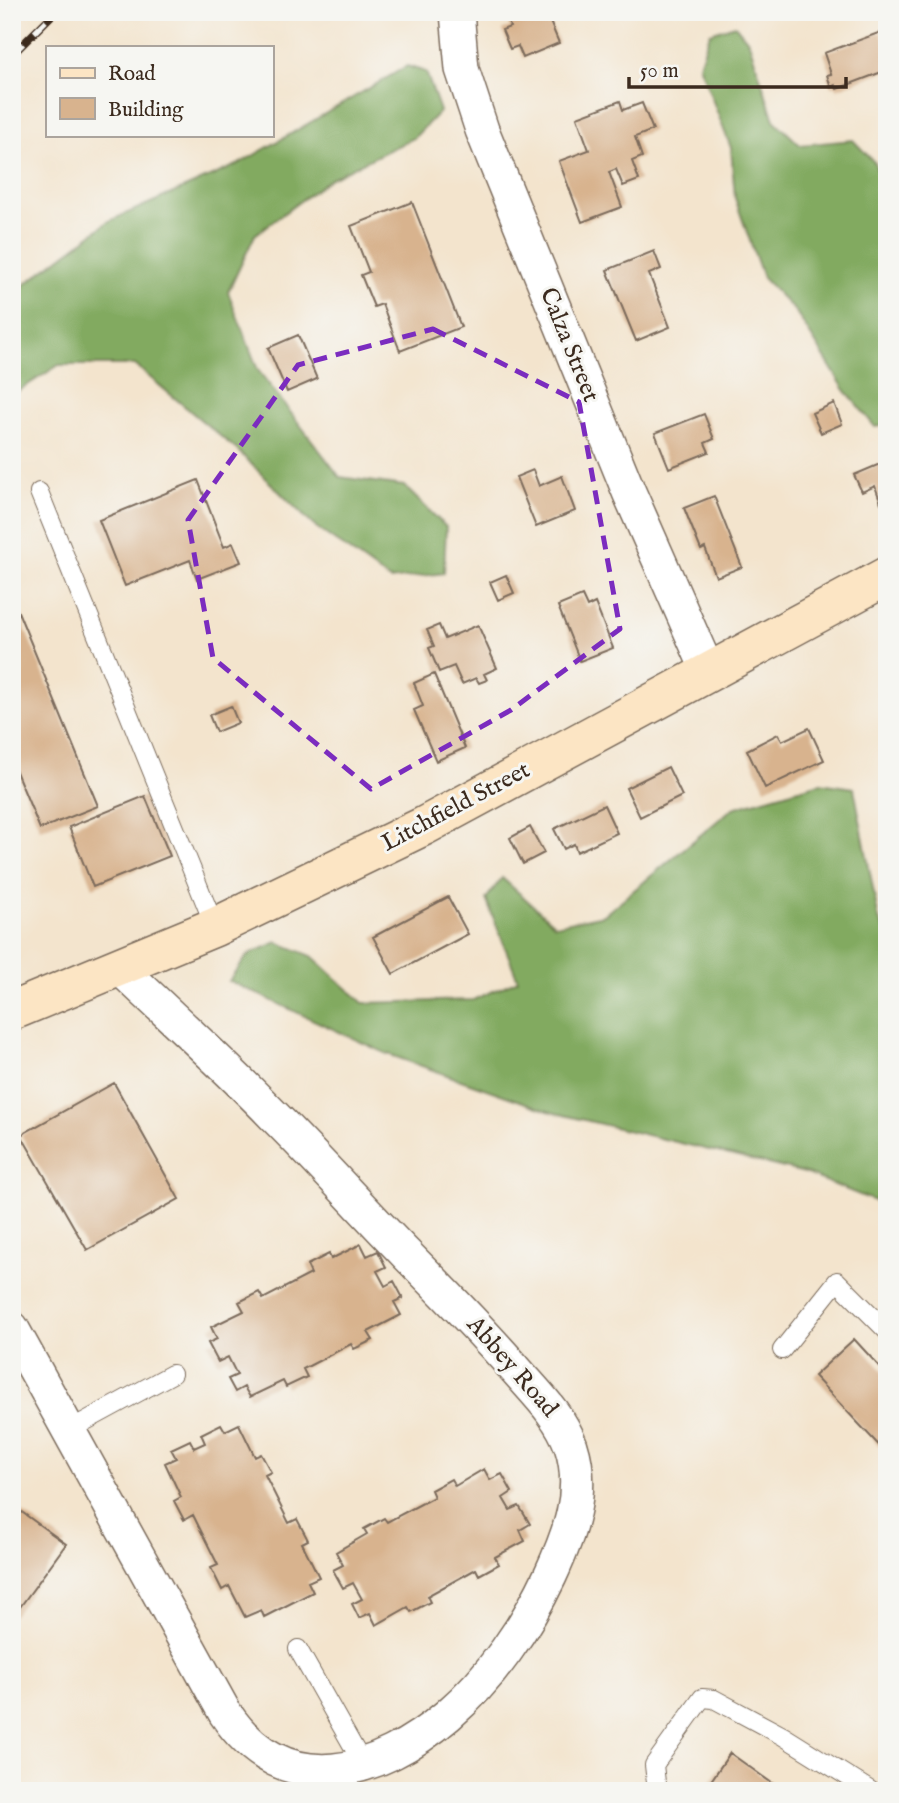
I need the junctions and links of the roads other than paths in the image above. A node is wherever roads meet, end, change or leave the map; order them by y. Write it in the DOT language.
graph roads {
  1 [pos="457,12"];
  2 [pos="39,492"];
  3 [pos="887,576"];
  4 [pos="708,671"];
  5 [pos="215,927"];
  6 [pos="119,967"];
  7 [pos="12,1011"];
  8 [pos="12,1328"];
  9 [pos="887,1331"];
  10 [pos="782,1350"];
  11 [pos="172,1374"];
  12 [pos="69,1430"];
  13 [pos="298,1649"];
  14 [pos="363,1764"];
  15 [pos="657,1791"];
  16 [pos="871,1791"];
  1 -- 4 [label="street, Calza Street"];
  2 -- 5 [label="lane"];
  3 -- 4 [label="main road, Litchfield Street"];
  4 -- 5 [label="main road, Litchfield Street"];
  5 -- 6 [label="main road, Litchfield Street"];
  6 -- 7 [label="main road, Litchfield Street"];
  6 -- 14 [label="street, Abbey Road"];
  8 -- 12 [label="street, Abbey Road"];
  9 -- 10 [label="lane"];
  11 -- 12 [label="lane"];
  12 -- 14 [label="street, Abbey Road"];
  13 -- 14 [label="lane"];
  15 -- 16 [label="lane"];
}
